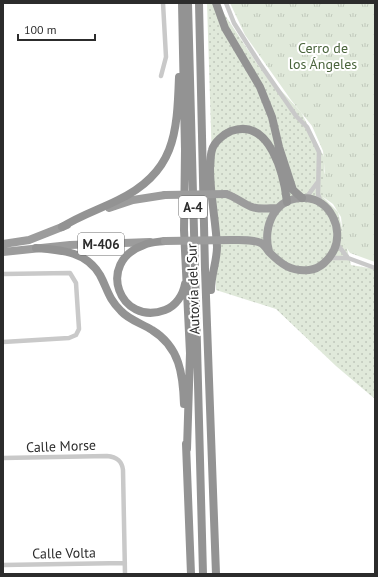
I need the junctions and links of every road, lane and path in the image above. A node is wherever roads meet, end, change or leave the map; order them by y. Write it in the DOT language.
graph roads {
  1 [pos="163,3"];
  2 [pos="182,3"];
  3 [pos="188,3"];
  4 [pos="199,3"];
  5 [pos="216,3"];
  6 [pos="226,3"];
  7 [pos="183,34"];
  8 [pos="161,76"];
  9 [pos="318,183"];
  10 [pos="304,198"];
  11 [pos="287,202"];
  12 [pos="321,203"];
  13 [pos="278,208"];
  14 [pos="62,227"];
  15 [pos="165,241"];
  16 [pos="3,244"];
  17 [pos="337,244"];
  18 [pos="36,248"];
  19 [pos="269,251"];
  20 [pos="3,252"];
  21 [pos="330,258"];
  22 [pos="348,258"];
  23 [pos="375,268"];
  24 [pos="186,273"];
  25 [pos="3,274"];
  26 [pos="3,342"];
  27 [pos="210,404"];
  28 [pos="187,449"];
  29 [pos="3,458"];
  30 [pos="125,563"];
  31 [pos="3,565"];
  32 [pos="125,574"];
  33 [pos="191,574"];
  34 [pos="203,574"];
  35 [pos="216,574"];
  1 -- 8 [label="street"];
  2 -- 7 [label="highway"];
  3 -- 34 [label="highway, Autovía del Sur / A-4"];
  4 -- 27 [label="highway, Autovía del Sur / A-4"];
  5 -- 10 [label="highway"];
  6 -- 9 [label="street"];
  7 -- 14 [label="highway"];
  7 -- 24 [label="highway"];
  9 -- 10 [label="street"];
  9 -- 12 [label="street"];
  10 -- 11 [label="highway"];
  10 -- 12 [label="highway"];
  11 -- 13 [label="highway"];
  11 -- 27 [label="highway"];
  12 -- 17 [label="highway"];
  13 -- 14 [label="highway, M-406, bridge"];
  13 -- 19 [label="highway"];
  14 -- 16 [label="highway, M-406"];
  15 -- 18 [label="highway, M-406"];
  15 -- 19 [label="highway, M-406, bridge"];
  15 -- 24 [label="highway"];
  17 -- 21 [label="highway"];
  17 -- 22 [label="street"];
  18 -- 20 [label="highway, M-406"];
  18 -- 28 [label="highway"];
  19 -- 21 [label="highway, M-406"];
  21 -- 22 [label="street"];
  22 -- 23 [label="street"];
  24 -- 28 [label="highway"];
  25 -- 26 [label="street"];
  27 -- 35 [label="highway, Autovía del Sur / A-4"];
  28 -- 33 [label="highway"];
  29 -- 30 [label="street, Calle Morse"];
  30 -- 31 [label="street, Calle Volta"];
  30 -- 32 [label="street"];
}
